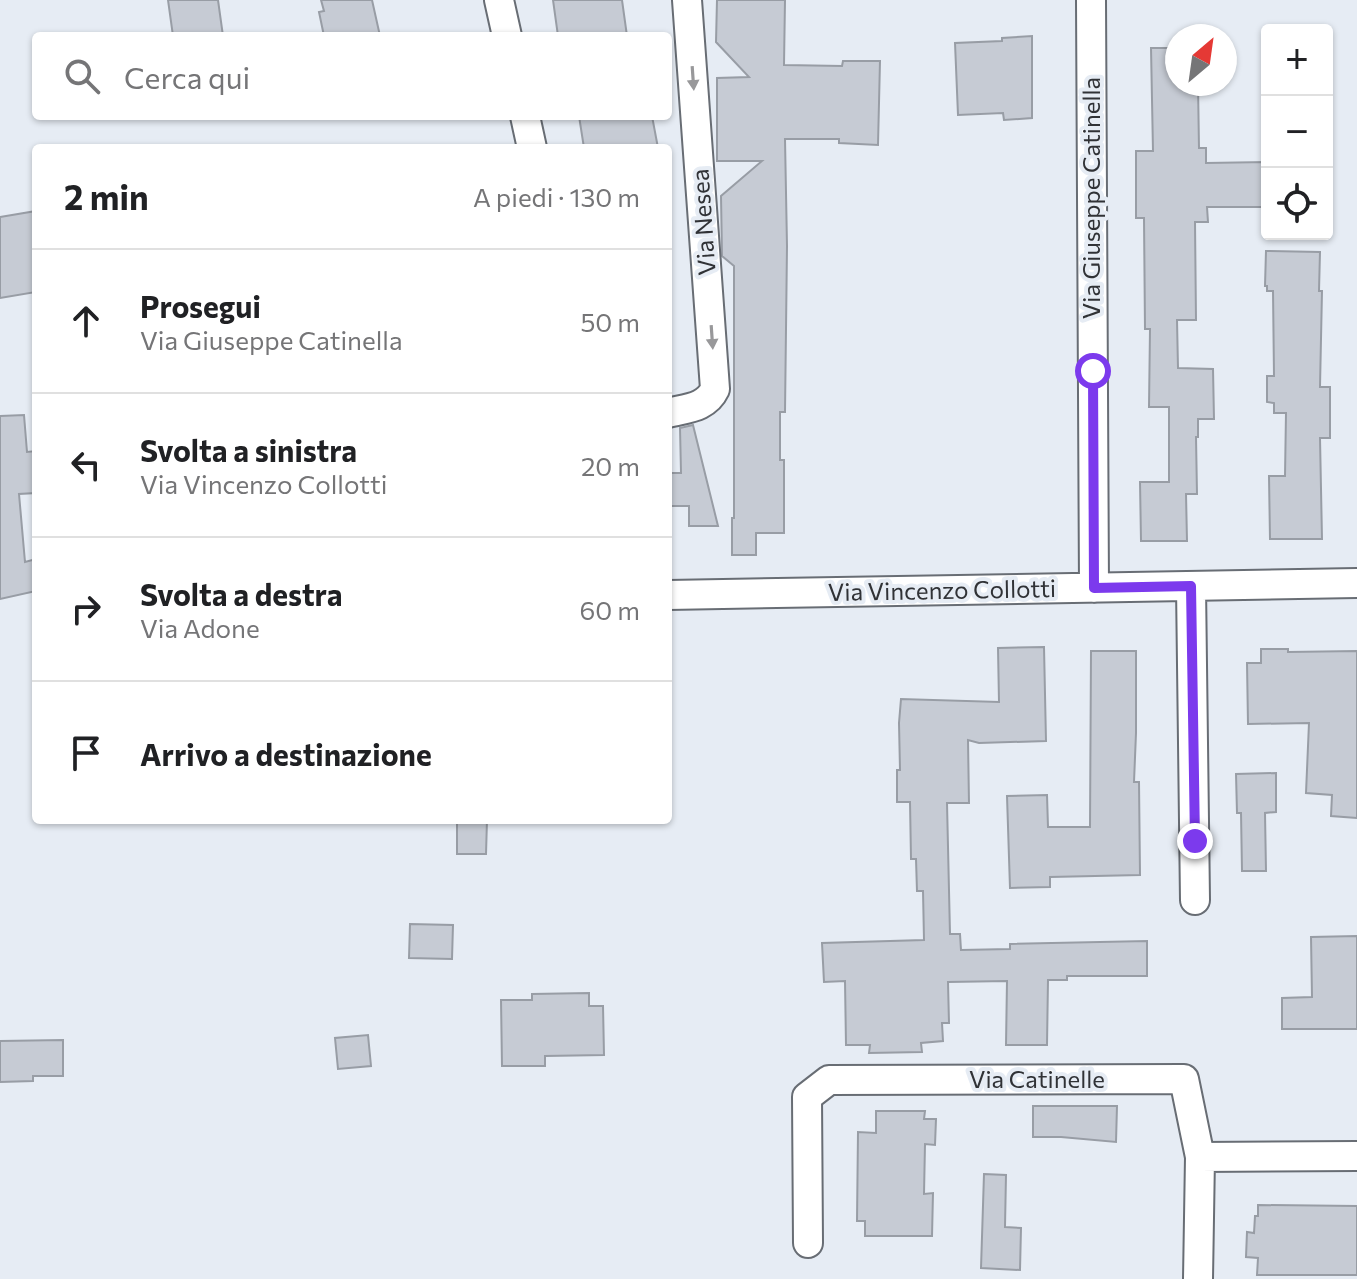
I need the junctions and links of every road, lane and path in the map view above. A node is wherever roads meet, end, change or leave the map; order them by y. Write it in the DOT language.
graph roads {
  1 [pos="499,0"];
  2 [pos="687,0"];
  3 [pos="1091,0"];
  4 [pos="506,32"];
  5 [pos="526,120"];
  6 [pos="531,144"];
  7 [pos="672,412"];
  8 [pos="1357,583"];
  9 [pos="1191,586"];
  10 [pos="1094,588"];
  11 [pos="672,596"];
  12 [pos="1195,900"];
  13 [pos="1357,1156"];
  14 [pos="1200,1157"];
  15 [pos="808,1243"];
  16 [pos="1198,1279"];
  1 -- 4 [label="street"];
  2 -- 7 [label="street, Via Nesea, one-way"];
  3 -- 10 [label="street, Via Giuseppe Catinella"];
  5 -- 6 [label="street"];
  8 -- 9 [label="street, Via Vincenzo Collotti"];
  9 -- 10 [label="street, Via Vincenzo Collotti"];
  9 -- 12 [label="street"];
  10 -- 11 [label="street, Via Vincenzo Collotti"];
  13 -- 14 [label="street"];
  14 -- 15 [label="street, Via Catinelle"];
  14 -- 16 [label="street"];
}
